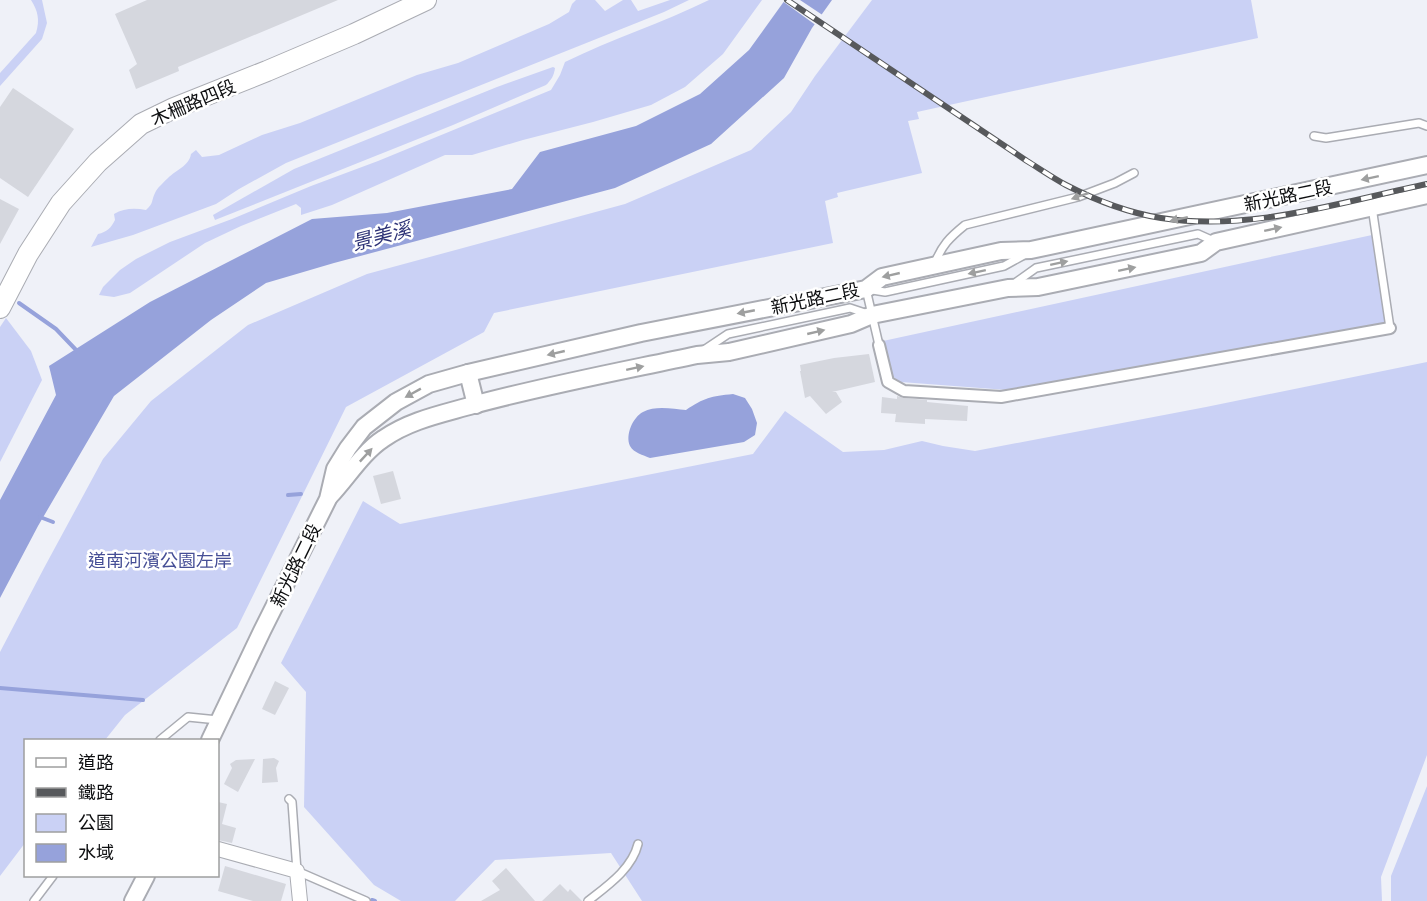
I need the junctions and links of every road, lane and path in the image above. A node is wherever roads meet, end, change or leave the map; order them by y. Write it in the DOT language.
graph roads {
  1 [pos="399,0"];
  2 [pos="426,0"];
  3 [pos="1427,126"];
  4 [pos="1314,136"];
  5 [pos="1427,165"];
  6 [pos="1134,173"];
  7 [pos="1427,195"];
  8 [pos="1372,207"];
  9 [pos="1031,250"];
  10 [pos="934,266"];
  11 [pos="866,289"];
  12 [pos="2,294"];
  13 [pos="872,315"];
  14 [pos="1390,328"];
  15 [pos="879,345"];
  16 [pos="468,373"];
  17 [pos="476,405"];
  18 [pos="328,499"];
  19 [pos="221,720"];
  20 [pos="162,739"];
  21 [pos="211,739"];
  22 [pos="289,800"];
  23 [pos="638,844"];
  24 [pos="219,849"];
  25 [pos="297,871"];
  26 [pos="52,877"];
  27 [pos="146,877"];
  28 [pos="34,901"];
  29 [pos="134,901"];
  30 [pos="300,901"];
  31 [pos="366,901"];
  32 [pos="588,901"];
  1 -- 12 [label="main road, 木柵路四段"];
  2 -- 12 [label="main road, 木柵路四段"];
  3 -- 4 [label="lane"];
  5 -- 9 [label="street, 新光路二段, one-way"];
  6 -- 10 [label="lane, one-way"];
  7 -- 8 [label="street, 新光路二段"];
  13 -- 8 [label="street, 新光路二段, one-way"];
  8 -- 14 [label="lane"];
  9 -- 10 [label="street, 新光路二段"];
  9 -- 11 [label="lane, one-way"];
  10 -- 11 [label="street, 新光路二段, one-way"];
  11 -- 13 [label="lane"];
  11 -- 16 [label="street, 新光路二段, one-way"];
  13 -- 15 [label="lane"];
  17 -- 13 [label="street, 新光路二段, one-way"];
  14 -- 15 [label="street"];
  16 -- 17 [label="street"];
  16 -- 18 [label="street, 新光路二段, one-way"];
  18 -- 17 [label="street, 新光路二段, one-way"];
  18 -- 19 [label="street, 新光路二段"];
  19 -- 20 [label="lane"];
  19 -- 21 [label="street, 新光路二段"];
  22 -- 25 [label="lane"];
  23 -- 32 [label="lane"];
  24 -- 25 [label="street"];
  25 -- 30 [label="street"];
  25 -- 31 [label="lane"];
  26 -- 28 [label="lane"];
  27 -- 29 [label="street"];
}
